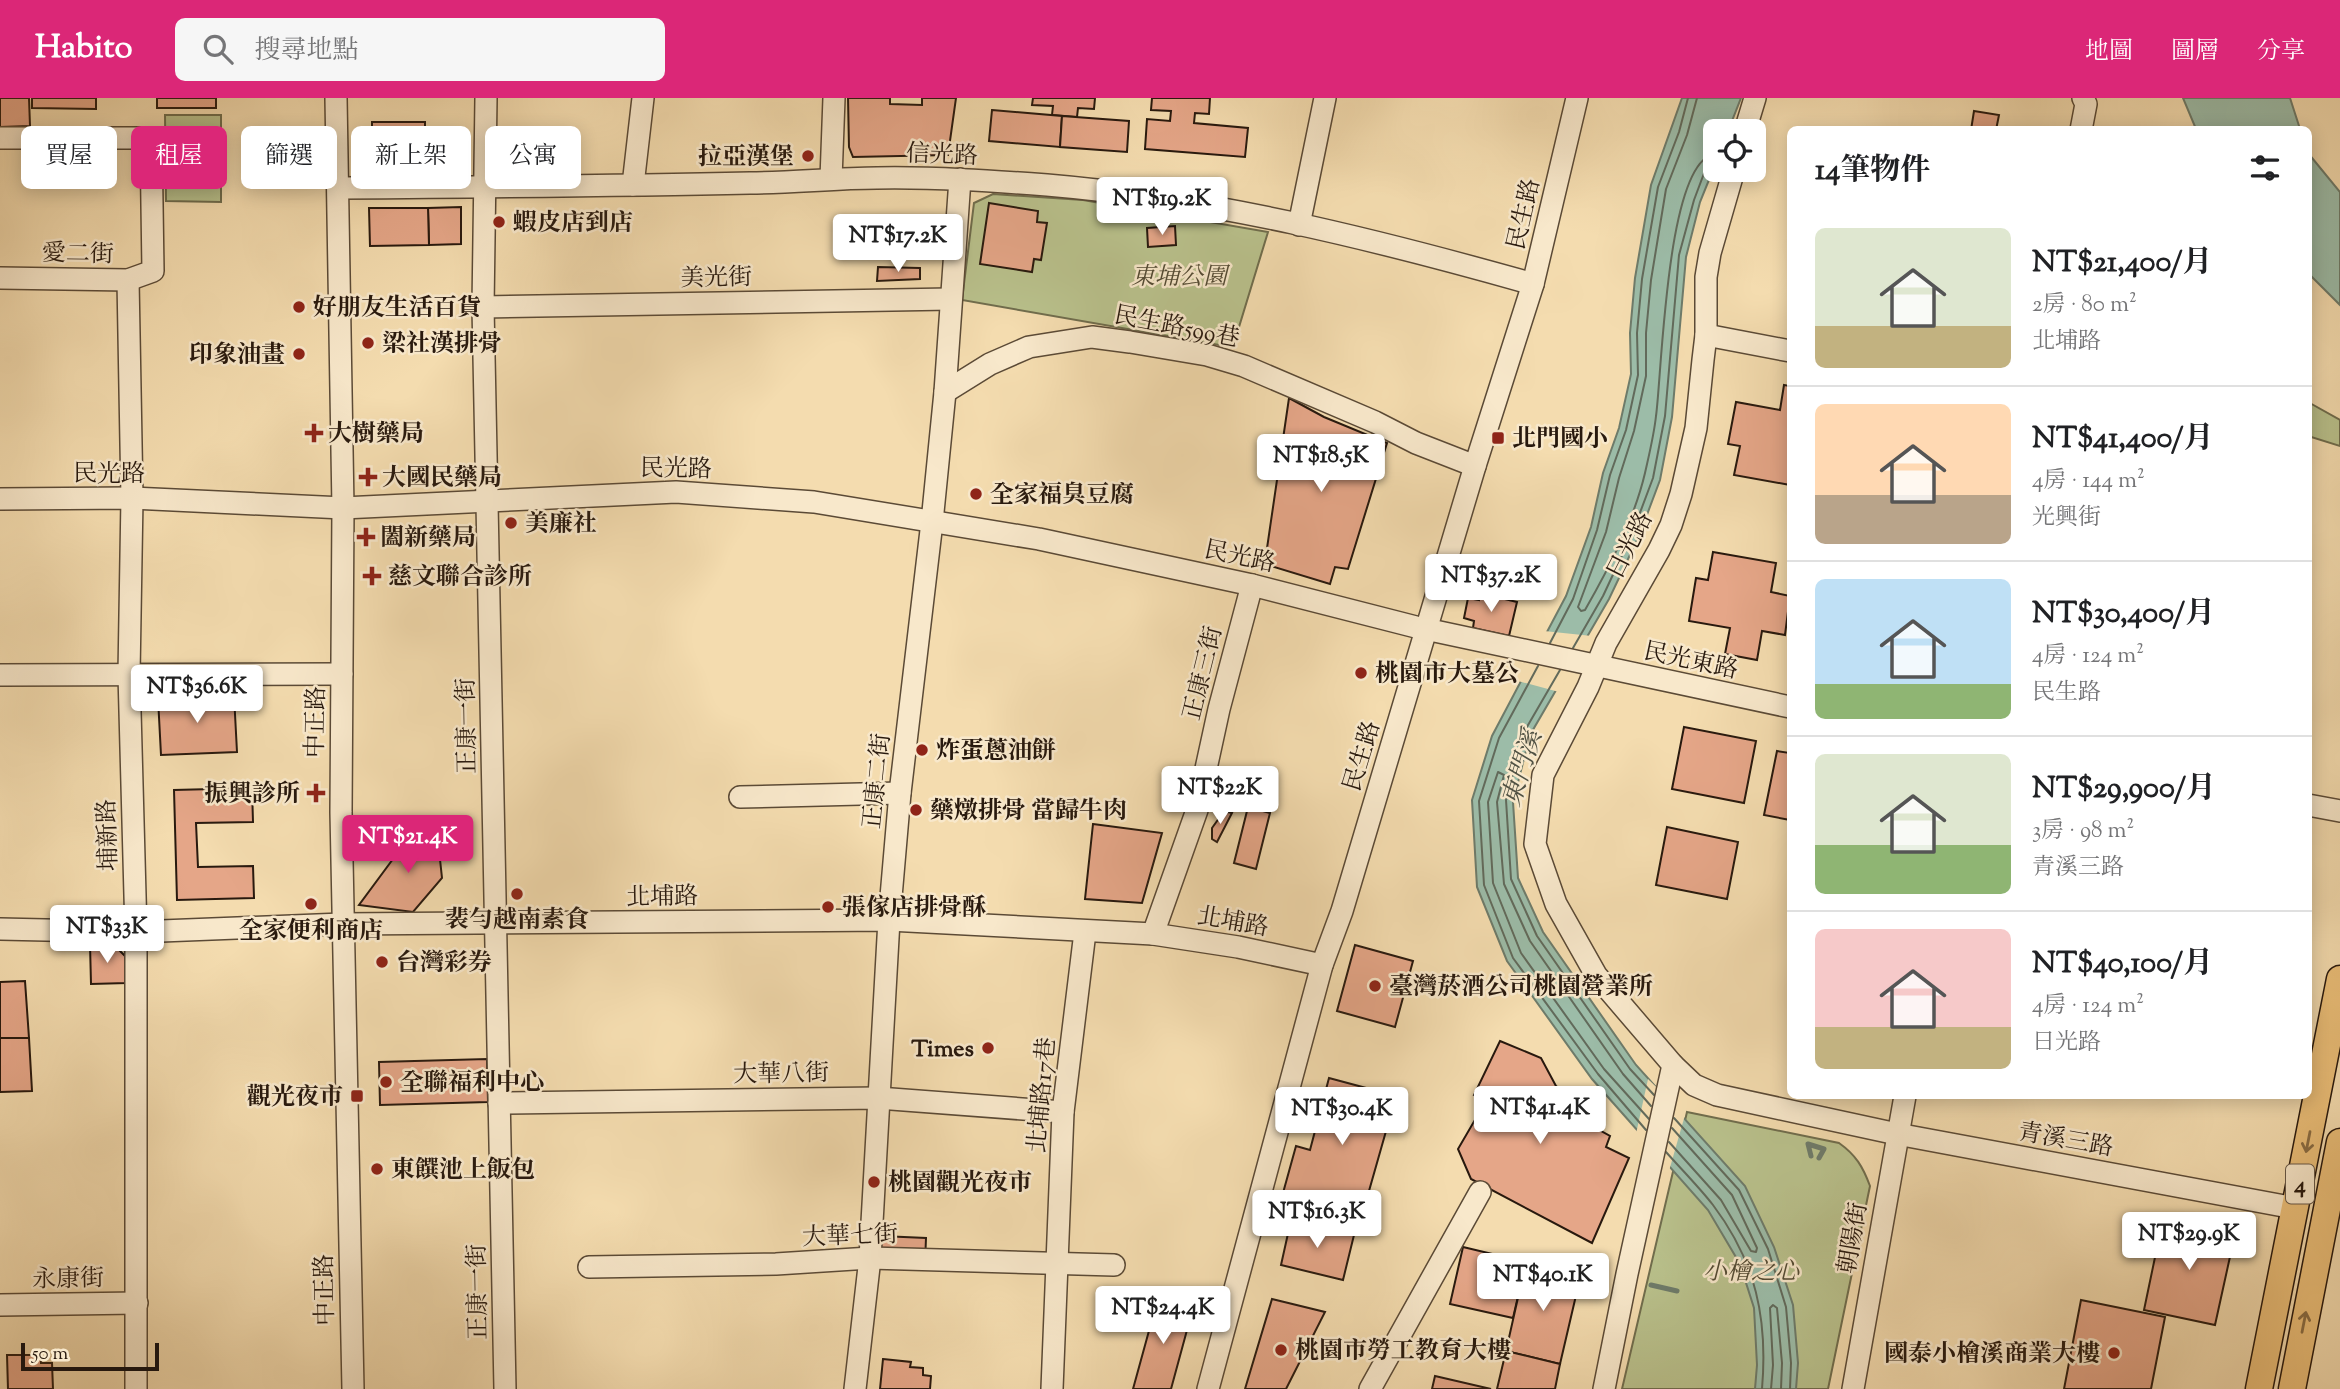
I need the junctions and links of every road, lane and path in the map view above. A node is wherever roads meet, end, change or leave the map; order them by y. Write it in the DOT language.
graph roads {
  1 [pos="336,98"];
  2 [pos="486,98"];
  3 [pos="643,98"];
  4 [pos="834,98"];
  5 [pos="1325,98"];
  6 [pos="1577,98"];
  7 [pos="1755,98"];
  8 [pos="2083,98"];
  9 [pos="1749,119"];
  10 [pos="486,126"];
  11 [pos="2082,126"];
  12 [pos="0,138"];
  13 [pos="831,179"];
  14 [pos="960,179"];
  15 [pos="1731,182"];
  16 [pos="633,185"];
  17 [pos="581,186"];
  18 [pos="485,187"];
  19 [pos="338,188"];
  20 [pos="486,189"];
  21 [pos="1300,225"];
  22 [pos="0,278"];
  23 [pos="128,280"];
  24 [pos="1533,284"];
  25 [pos="950,299"];
  26 [pos="483,307"];
  27 [pos="1706,335"];
  28 [pos="1787,350"];
  29 [pos="945,392"];
  30 [pos="1475,466"];
  31 [pos="132,498"];
  32 [pos="0,499"];
  33 [pos="488,501"];
  34 [pos="343,508"];
  35 [pos="932,522"];
  36 [pos="1252,585"];
  37 [pos="1427,629"];
  38 [pos="1589,665"];
  39 [pos="129,674"];
  40 [pos="342,674"];
  41 [pos="0,675"];
  42 [pos="1787,706"];
  43 [pos="900,793"];
  44 [pos="740,797"];
  45 [pos="2312,806"];
  46 [pos="2340,811"];
  47 [pos="889,920"];
  48 [pos="342,924"];
  49 [pos="495,925"];
  50 [pos="0,929"];
  51 [pos="136,932"];
  52 [pos="1086,932"];
  53 [pos="1153,934"];
  54 [pos="1322,965"];
  55 [pos="2340,979"];
  56 [pos="1673,1065"];
  57 [pos="878,1098"];
  58 [pos="1904,1099"];
  59 [pos="499,1102"];
  60 [pos="1063,1112"];
  61 [pos="1897,1134"];
  62 [pos="2340,1142"];
  63 [pos="1480,1192"];
  64 [pos="2295,1208"];
  65 [pos="2332,1214"];
  66 [pos="870,1258"];
  67 [pos="1057,1263"];
  68 [pos="1114,1265"];
  69 [pos="589,1267"];
  70 [pos="136,1303"];
  71 [pos="0,1305"];
  72 [pos="136,1389"];
  73 [pos="353,1389"];
  74 [pos="505,1389"];
  75 [pos="855,1389"];
  76 [pos="1052,1389"];
  77 [pos="1208,1389"];
  78 [pos="1370,1389"];
  79 [pos="1604,1389"];
  80 [pos="1853,1389"];
  81 [pos="2259,1389"];
  82 [pos="2292,1389"];
  1 -- 19 [label="street, 中正路"];
  2 -- 10 [label="street, 正康一街"];
  3 -- 16 [label="street"];
  4 -- 13 [label="street"];
  5 -- 21 [label="street"];
  6 -- 24 [label="street, 民生路"];
  7 -- 9 [label="street"];
  8 -- 11 [label="street"];
  12 -- 23 [label="street, 愛二街"];
  13 -- 14 [label="street, 信光路"];
  13 -- 16 [label="street, 信光路"];
  14 -- 21 [label="street, 信光路"];
  14 -- 25 [label="street, 正康二街"];
  15 -- 27 [label="street, 日光路"];
  16 -- 17 [label="street, 信光路"];
  18 -- 19 [label="street, 信光路"];
  19 -- 34 [label="street, 中正路"];
  20 -- 26 [label="street, 正康一街"];
  21 -- 24 [label="street, 信光路"];
  22 -- 23 [label="street, 愛二街"];
  23 -- 31 [label="street, 埔新路"];
  24 -- 30 [label="street, 民生路"];
  25 -- 26 [label="street, 美光街"];
  25 -- 29 [label="street, 正康二街"];
  26 -- 33 [label="street, 正康一街"];
  27 -- 28 [label="street"];
  27 -- 38 [label="street, 日光路"];
  29 -- 30 [label="street, 民生路599巷"];
  29 -- 35 [label="street, 正康二街"];
  30 -- 37 [label="street, 民生路"];
  31 -- 32 [label="street, 民光路"];
  31 -- 34 [label="street, 民光路"];
  31 -- 39 [label="street, 埔新路"];
  33 -- 34 [label="street, 民光路"];
  33 -- 35 [label="street, 民光路"];
  33 -- 49 [label="street, 正康一街"];
  34 -- 40 [label="street, 中正路"];
  35 -- 36 [label="street, 民光路"];
  35 -- 43 [label="street, 正康二街"];
  36 -- 37 [label="street, 民光路"];
  36 -- 53 [label="street, 正康三街"];
  37 -- 38 [label="street, 民光東路"];
  37 -- 54 [label="street, 民生路"];
  38 -- 42 [label="street, 民光東路"];
  38 -- 56 [label="street, 日光路"];
  39 -- 40 [label="street"];
  39 -- 41 [label="street"];
  39 -- 51 [label="street, 埔新路"];
  40 -- 48 [label="street, 中正路"];
  43 -- 44 [label="street"];
  43 -- 47 [label="street, 正康二街"];
  45 -- 46 [label="street"];
  47 -- 49 [label="street, 北埔路"];
  47 -- 52 [label="street, 北埔路"];
  47 -- 57 [label="street, 正康二街"];
  48 -- 49 [label="street, 北埔路"];
  48 -- 51 [label="street, 北埔路"];
  48 -- 73 [label="street, 中正路"];
  49 -- 59 [label="street, 正康一街"];
  50 -- 51 [label="street, 北埔路"];
  51 -- 70 [label="street, 埔新路"];
  52 -- 53 [label="street, 北埔路"];
  52 -- 60 [label="street, 北埔路17巷"];
  53 -- 54 [label="street, 北埔路"];
  54 -- 77 [label="street, 民生路"];
  55 -- 64 [label="main road, 4, one-way"];
  56 -- 61 [label="street, 青溪三路"];
  56 -- 79 [label="street"];
  57 -- 59 [label="street, 大華八街"];
  57 -- 60 [label="street, 大華八街"];
  57 -- 66 [label="street, 正康二街"];
  58 -- 61 [label="street, 朝陽街"];
  59 -- 74 [label="street, 正康一街"];
  60 -- 67 [label="street, 北埔路17巷"];
  61 -- 64 [label="street, 青溪三路"];
  61 -- 80 [label="street, 朝陽街"];
  62 -- 65 [label="main road, 4"];
  63 -- 78 [label="street"];
  64 -- 81 [label="main road, 4"];
  82 -- 65 [label="main road, 4, one-way"];
  66 -- 67 [label="street, 大華七街"];
  66 -- 69 [label="street, 大華七街"];
  66 -- 75 [label="street, 正康二街"];
  67 -- 68 [label="street, 大華七街"];
  67 -- 76 [label="street, 北埔路17巷"];
  70 -- 71 [label="street, 永康街"];
  70 -- 72 [label="street, 埔新路"];
}
